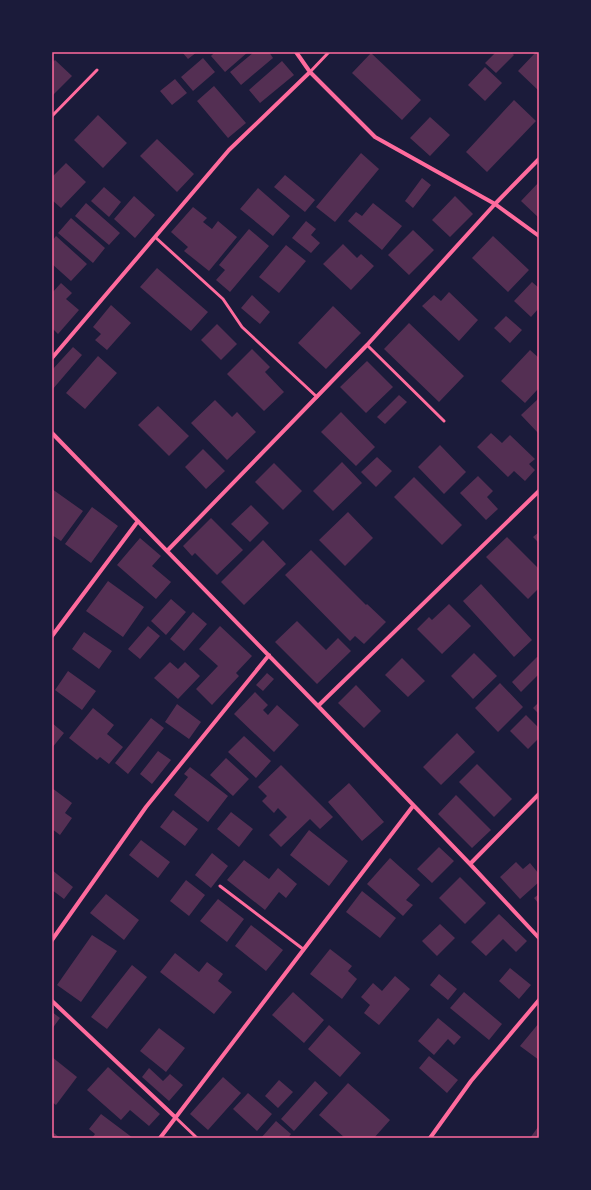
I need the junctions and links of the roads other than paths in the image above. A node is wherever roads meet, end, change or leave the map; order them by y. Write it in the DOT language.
graph roads {
  1 [pos="296,52"];
  2 [pos="329,52"];
  3 [pos="97,70"];
  4 [pos="310,72"];
  5 [pos="52,116"];
  6 [pos="539,159"];
  7 [pos="494,204"];
  8 [pos="539,236"];
  9 [pos="155,237"];
  10 [pos="367,345"];
  11 [pos="52,358"];
  12 [pos="317,397"];
  13 [pos="444,421"];
  14 [pos="52,432"];
  15 [pos="539,491"];
  16 [pos="138,521"];
  17 [pos="167,551"];
  18 [pos="52,636"];
  19 [pos="269,655"];
  20 [pos="318,706"];
  21 [pos="539,794"];
  22 [pos="413,806"];
  23 [pos="470,864"];
  24 [pos="220,886"];
  25 [pos="539,938"];
  26 [pos="52,940"];
  27 [pos="303,949"];
  28 [pos="539,1000"];
  29 [pos="52,1001"];
  30 [pos="175,1117"];
  31 [pos="160,1138"];
  32 [pos="197,1138"];
  33 [pos="430,1138"];
  1 -- 4 [label="street"];
  2 -- 4 [label="lane"];
  3 -- 5 [label="lane"];
  4 -- 7 [label="street"];
  4 -- 9 [label="street"];
  6 -- 7 [label="street"];
  7 -- 8 [label="street"];
  7 -- 10 [label="street"];
  9 -- 11 [label="street"];
  9 -- 12 [label="lane"];
  10 -- 12 [label="street"];
  10 -- 13 [label="lane"];
  12 -- 17 [label="street"];
  14 -- 16 [label="street"];
  15 -- 20 [label="street"];
  16 -- 17 [label="street"];
  16 -- 18 [label="street"];
  17 -- 19 [label="street"];
  19 -- 20 [label="street"];
  19 -- 26 [label="street"];
  20 -- 22 [label="street"];
  21 -- 23 [label="street"];
  22 -- 23 [label="street"];
  22 -- 27 [label="street"];
  23 -- 25 [label="street"];
  24 -- 27 [label="lane"];
  27 -- 30 [label="street"];
  28 -- 33 [label="street"];
  29 -- 30 [label="street"];
  30 -- 31 [label="street"];
  30 -- 32 [label="lane"];
}
